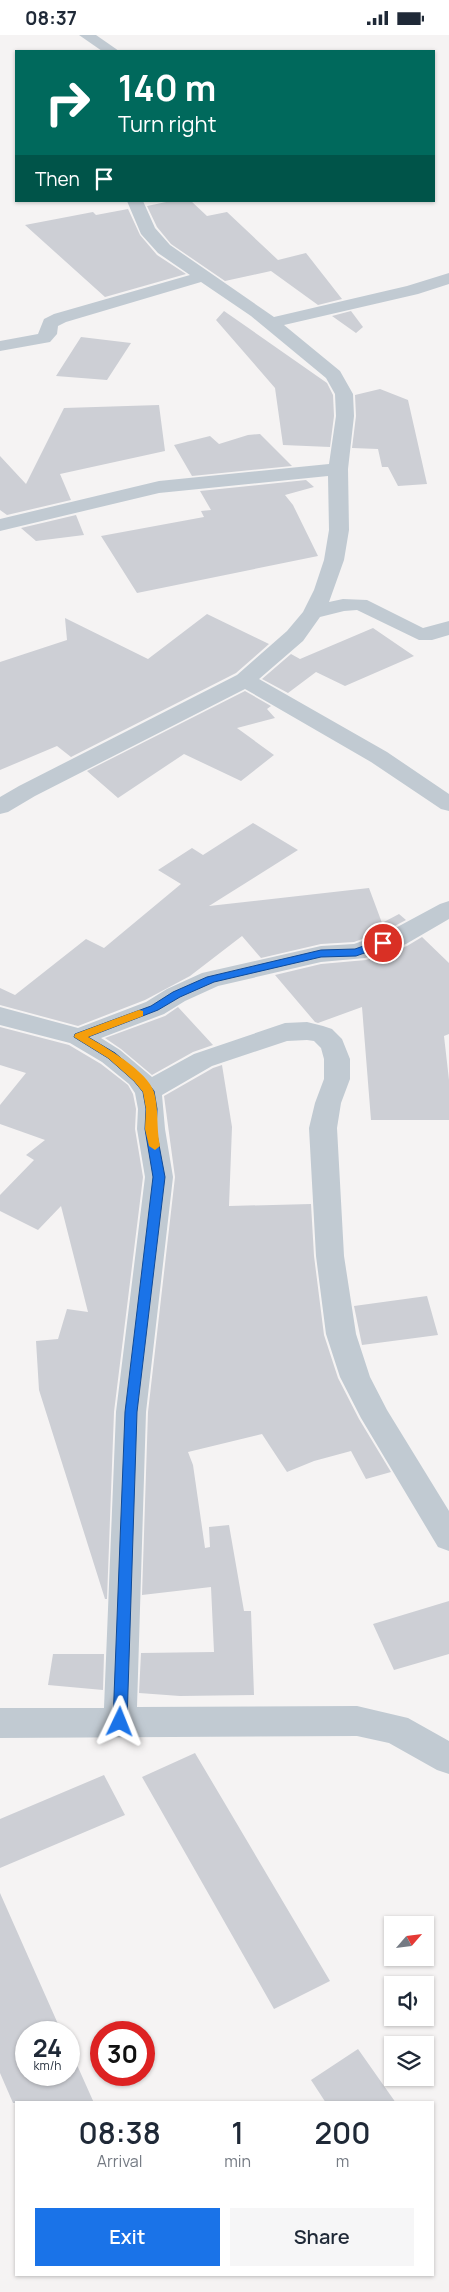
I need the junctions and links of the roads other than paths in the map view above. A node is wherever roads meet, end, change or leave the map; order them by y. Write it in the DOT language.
graph roads {
  1 [pos="86,35"];
  2 [pos="110,50"];
  3 [pos="136,202"];
  4 [pos="204,276"];
  5 [pos="449,278"];
  6 [pos="270,323"];
  7 [pos="0,346"];
  8 [pos="338,469"];
  9 [pos="0,525"];
  10 [pos="313,613"];
  11 [pos="449,627"];
  12 [pos="245,680"];
  13 [pos="449,804"];
  14 [pos="0,807"];
  15 [pos="446,916"];
  16 [pos="0,1016"];
  17 [pos="79,1037"];
  18 [pos="148,1091"];
  19 [pos="449,1538"];
  20 [pos="120,1722"];
  21 [pos="0,1723"];
  22 [pos="449,1759"];
  1 -- 2 [label="street"];
  3 -- 4 [label="street"];
  4 -- 6 [label="street"];
  4 -- 7 [label="street"];
  5 -- 6 [label="street"];
  6 -- 8 [label="street"];
  8 -- 9 [label="street"];
  8 -- 10 [label="street"];
  10 -- 11 [label="street"];
  10 -- 12 [label="street"];
  12 -- 13 [label="street"];
  12 -- 14 [label="street"];
  15 -- 17 [label="street"];
  16 -- 17 [label="street"];
  17 -- 18 [label="street"];
  18 -- 19 [label="street"];
  18 -- 20 [label="street"];
  20 -- 21 [label="street"];
  20 -- 22 [label="street"];
}
